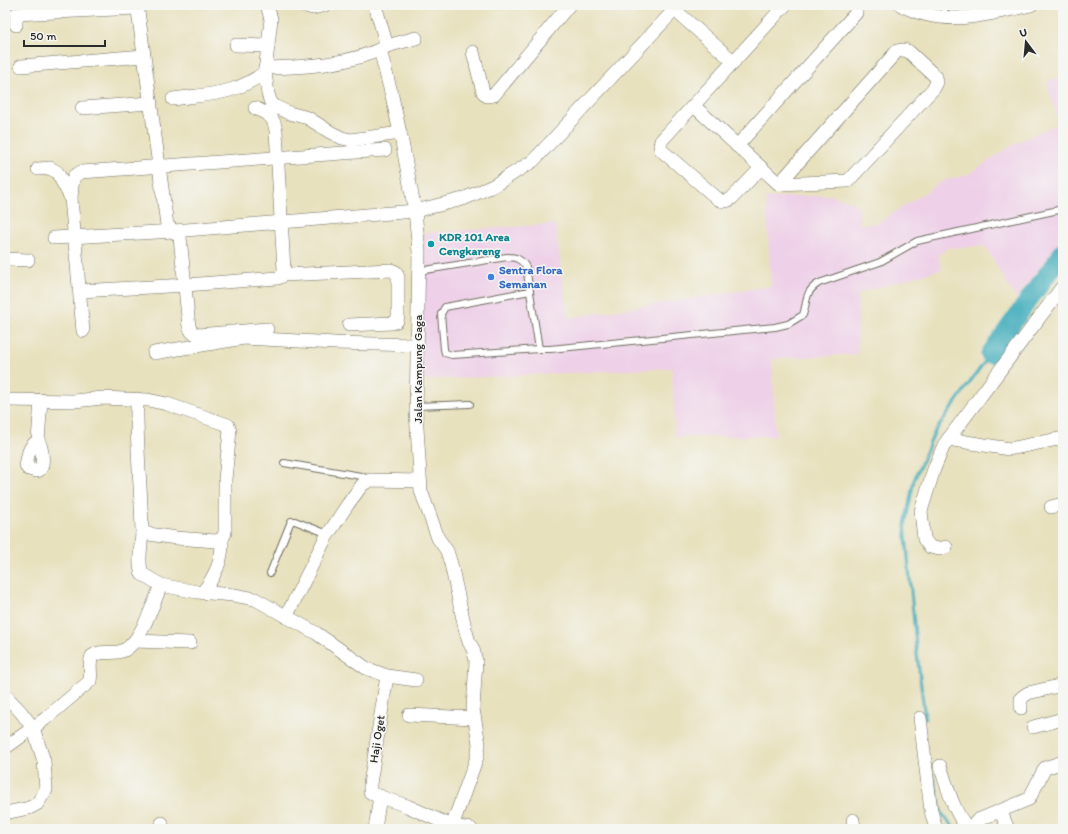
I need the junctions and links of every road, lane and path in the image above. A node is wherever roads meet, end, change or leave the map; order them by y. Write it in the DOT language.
graph roads {
  1 [pos="267,5"];
  2 [pos="301,5"];
  3 [pos="325,5"];
  4 [pos="375,5"];
  5 [pos="568,5"];
  6 [pos="785,5"];
  7 [pos="856,5"];
  8 [pos="901,5"];
  9 [pos="944,5"];
  10 [pos="1031,5"];
  11 [pos="675,7"];
  12 [pos="16,15"];
  13 [pos="945,19"];
  14 [pos="416,38"];
  15 [pos="236,45"];
  16 [pos="268,46"];
  17 [pos="384,48"];
  18 [pos="473,52"];
  19 [pos="144,56"];
  20 [pos="734,62"];
  21 [pos="21,66"];
  22 [pos="265,70"];
  23 [pos="173,99"];
  24 [pos="151,103"];
  25 [pos="694,106"];
  26 [pos="82,108"];
  27 [pos="255,108"];
  28 [pos="400,133"];
  29 [pos="737,146"];
  30 [pos="385,150"];
  31 [pos="278,158"];
  32 [pos="159,167"];
  33 [pos="761,168"];
  34 [pos="38,169"];
  35 [pos="779,184"];
  36 [pos="71,198"];
  37 [pos="1063,209"];
  38 [pos="415,211"];
  39 [pos="281,221"];
  40 [pos="174,231"];
  41 [pos="74,236"];
  42 [pos="54,238"];
  43 [pos="5,259"];
  44 [pos="28,260"];
  45 [pos="419,271"];
  46 [pos="283,275"];
  47 [pos="186,286"];
  48 [pos="1063,286"];
  49 [pos="80,291"];
  50 [pos="530,291"];
  51 [pos="349,326"];
  52 [pos="267,329"];
  53 [pos="83,331"];
  54 [pos="417,345"];
  55 [pos="539,349"];
  56 [pos="154,353"];
  57 [pos="136,399"];
  58 [pos="5,400"];
  59 [pos="40,400"];
  60 [pos="470,404"];
  61 [pos="416,406"];
  62 [pos="1063,438"];
  63 [pos="948,439"];
  64 [pos="38,441"];
  65 [pos="284,464"];
  66 [pos="370,480"];
  67 [pos="420,481"];
  68 [pos="142,533"];
  69 [pos="328,534"];
  70 [pos="222,539"];
  71 [pos="946,547"];
  72 [pos="270,573"];
  73 [pos="161,585"];
  74 [pos="203,592"];
  75 [pos="286,617"];
  76 [pos="135,641"];
  77 [pos="190,643"];
  78 [pos="387,676"];
  79 [pos="416,680"];
  80 [pos="1063,685"];
  81 [pos="5,695"];
  82 [pos="1021,708"];
  83 [pos="409,714"];
  84 [pos="474,718"];
  85 [pos="920,718"];
  86 [pos="1063,719"];
  87 [pos="1033,727"];
  88 [pos="33,728"];
  89 [pos="5,748"];
  90 [pos="1063,762"];
  91 [pos="940,766"];
  92 [pos="380,796"];
  93 [pos="1001,812"];
  94 [pos="5,813"];
  95 [pos="452,827"];
  96 [pos="375,829"];
  97 [pos="471,829"];
  98 [pos="936,829"];
  99 [pos="969,829"];
  100 [pos="1008,829"];
  1 -- 16 [label="street"];
  2 -- 3 [label="street"];
  4 -- 17 [label="street, Jalan Kampung Gaga"];
  5 -- 18 [label="street"];
  6 -- 20 [label="street"];
  7 -- 29 [label="street"];
  8 -- 13 [label="street"];
  9 -- 13 [label="lane"];
  10 -- 13 [label="street"];
  11 -- 20 [label="street"];
  11 -- 38 [label="street"];
  12 -- 19 [label="street"];
  14 -- 17 [label="street"];
  15 -- 16 [label="street"];
  16 -- 22 [label="street"];
  17 -- 22 [label="street"];
  17 -- 28 [label="street, Jalan Kampung Gaga"];
  19 -- 21 [label="street"];
  19 -- 24 [label="street"];
  20 -- 25 [label="street"];
  22 -- 23 [label="street"];
  22 -- 28 [label="street"];
  24 -- 26 [label="street"];
  24 -- 32 [label="street"];
  25 -- 29 [label="street"];
  25 -- 33 [label="street"];
  27 -- 31 [label="street"];
  28 -- 38 [label="street, Jalan Kampung Gaga"];
  29 -- 33 [label="street"];
  30 -- 31 [label="street"];
  31 -- 32 [label="street"];
  31 -- 39 [label="street"];
  32 -- 36 [label="street"];
  32 -- 40 [label="street"];
  33 -- 35 [label="street"];
  34 -- 36 [label="street"];
  35 -- 35 [label="street"];
  36 -- 41 [label="street"];
  37 -- 55 [label="lane"];
  38 -- 39 [label="street"];
  38 -- 45 [label="street, Jalan Kampung Gaga"];
  39 -- 40 [label="street"];
  39 -- 46 [label="street"];
  40 -- 41 [label="street"];
  40 -- 47 [label="street"];
  41 -- 42 [label="street"];
  41 -- 49 [label="street"];
  43 -- 44 [label="street"];
  45 -- 50 [label="lane"];
  45 -- 54 [label="street, Jalan Kampung Gaga"];
  46 -- 47 [label="street"];
  46 -- 51 [label="street"];
  47 -- 49 [label="street"];
  47 -- 52 [label="street"];
  48 -- 63 [label="street"];
  49 -- 53 [label="street"];
  50 -- 55 [label="lane"];
  50 -- 55 [label="lane"];
  54 -- 56 [label="street"];
  54 -- 61 [label="street, Jalan Kampung Gaga"];
  57 -- 59 [label="street"];
  57 -- 68 [label="street"];
  57 -- 70 [label="street"];
  58 -- 59 [label="street"];
  59 -- 64 [label="street"];
  60 -- 61 [label="lane"];
  61 -- 67 [label="street, Jalan Kampung Gaga"];
  62 -- 63 [label="street"];
  63 -- 71 [label="street"];
  65 -- 66 [label="lane"];
  66 -- 67 [label="street"];
  66 -- 69 [label="street"];
  67 -- 84 [label="street, Jalan Kampung Gaga"];
  68 -- 70 [label="street"];
  68 -- 73 [label="street"];
  69 -- 72 [label="lane"];
  69 -- 75 [label="street"];
  70 -- 74 [label="street"];
  73 -- 74 [label="street"];
  73 -- 76 [label="street"];
  74 -- 75 [label="street"];
  75 -- 78 [label="street"];
  76 -- 77 [label="street"];
  76 -- 88 [label="street"];
  78 -- 79 [label="street"];
  78 -- 92 [label="street, Haji Oget"];
  80 -- 82 [label="street"];
  81 -- 88 [label="street"];
  83 -- 84 [label="street"];
  84 -- 95 [label="street, Jalan Kampung Gaga"];
  85 -- 98 [label="street"];
  86 -- 87 [label="street"];
  88 -- 89 [label="street"];
  88 -- 94 [label="street"];
  90 -- 93 [label="street"];
  91 -- 99 [label="street"];
  92 -- 95 [label="street"];
  92 -- 96 [label="street"];
  93 -- 99 [label="street"];
  93 -- 100 [label="street"];
  95 -- 97 [label="street"];
}
